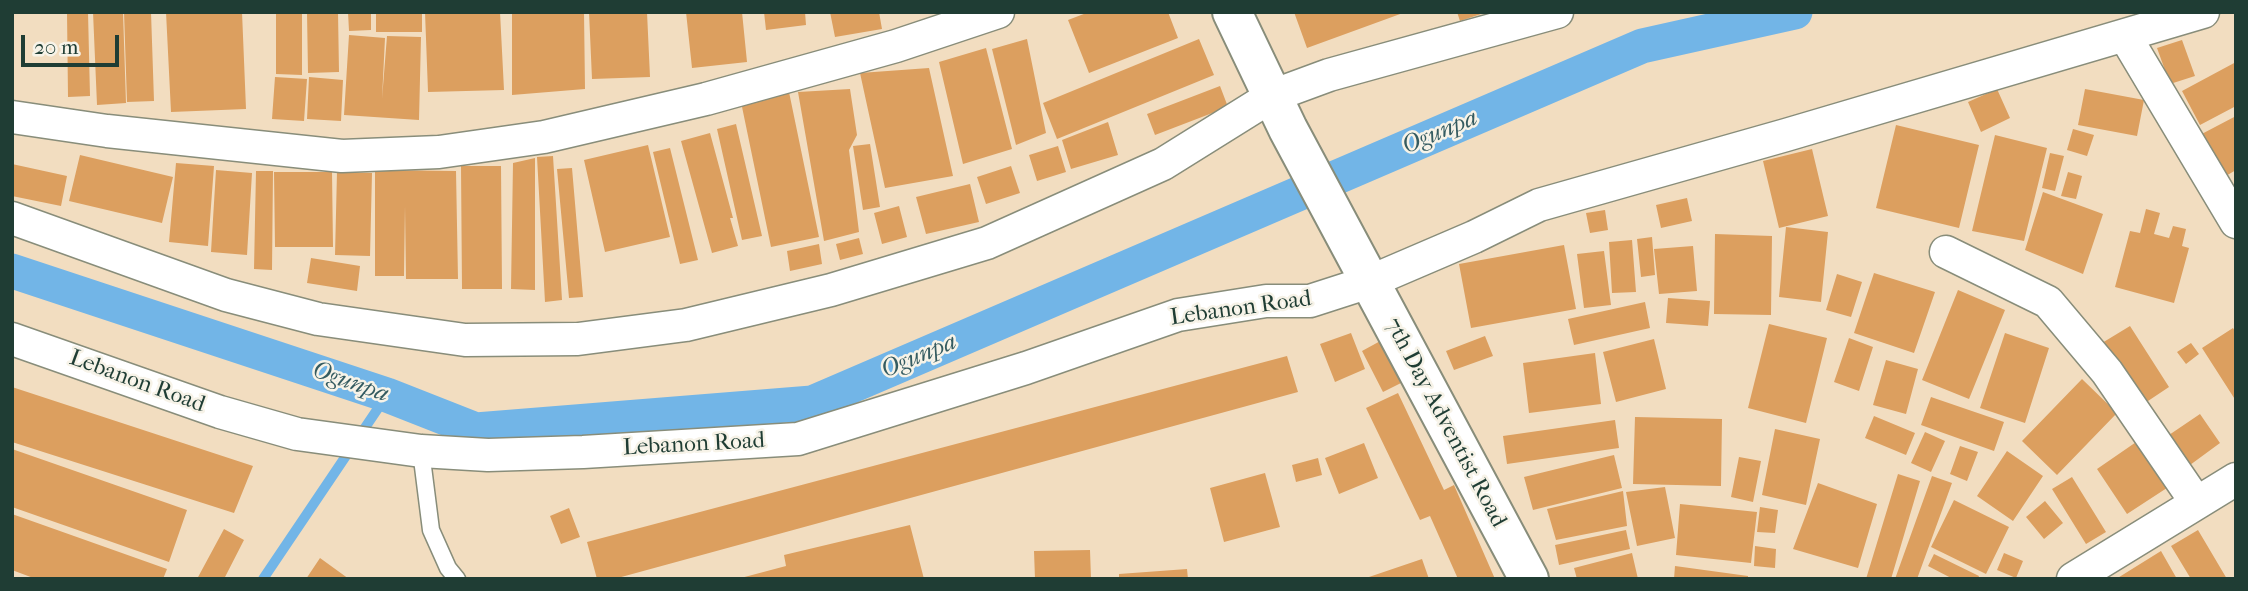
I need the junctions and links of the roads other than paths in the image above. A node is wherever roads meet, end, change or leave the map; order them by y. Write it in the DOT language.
graph roads {
  1 [pos="998,12"];
  2 [pos="1232,12"];
  3 [pos="1557,12"];
  4 [pos="2203,12"];
  5 [pos="2125,36"];
  6 [pos="1280,113"];
  7 [pos="12,117"];
  8 [pos="12,218"];
  9 [pos="2236,222"];
  10 [pos="1946,252"];
  11 [pos="1365,275"];
  12 [pos="12,339"];
  13 [pos="421,451"];
  14 [pos="2236,479"];
  15 [pos="2196,502"];
  16 [pos="457,579"];
  17 [pos="1529,579"];
  18 [pos="2073,579"];
  1 -- 7 [label="street"];
  2 -- 6 [label="street, 7th Day Adventist Road"];
  3 -- 6 [label="street"];
  4 -- 5 [label="street, Lebanon Road"];
  5 -- 9 [label="street"];
  5 -- 11 [label="street, Lebanon Road"];
  6 -- 8 [label="street"];
  6 -- 11 [label="street, 7th Day Adventist Road"];
  10 -- 15 [label="street"];
  11 -- 13 [label="street, Lebanon Road"];
  11 -- 17 [label="street, 7th Day Adventist Road"];
  12 -- 13 [label="street, Lebanon Road"];
  13 -- 16 [label="lane"];
  14 -- 15 [label="street"];
  15 -- 18 [label="street"];
}
